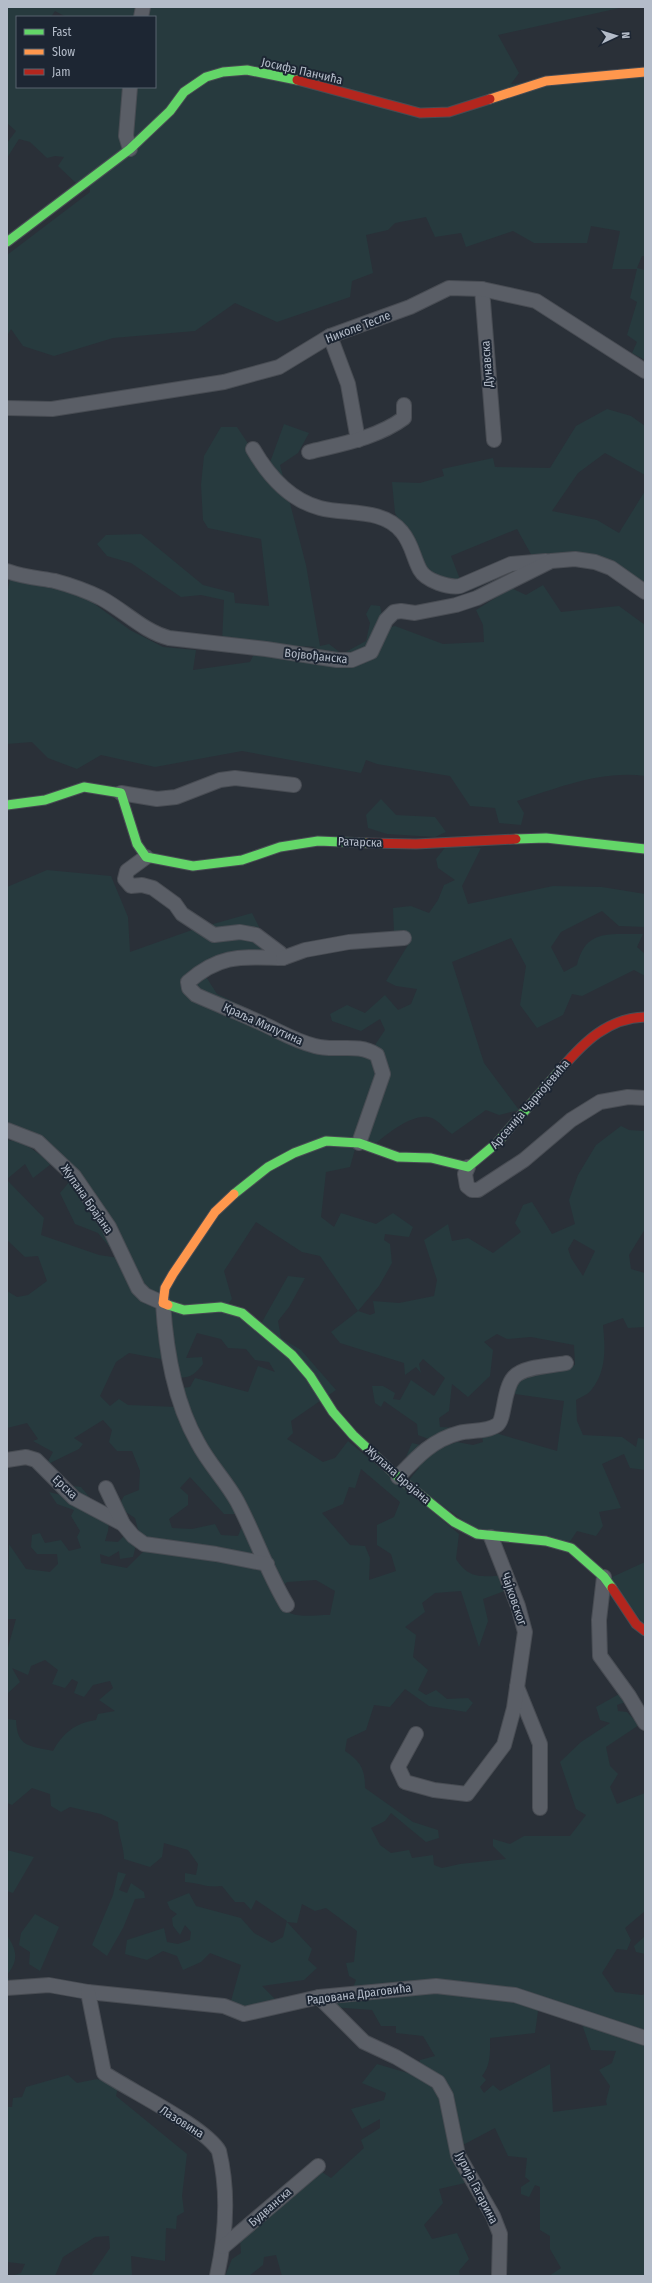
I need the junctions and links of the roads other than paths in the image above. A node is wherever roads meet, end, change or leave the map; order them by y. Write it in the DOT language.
graph roads {
  1 [pos="645,72"];
  2 [pos="130,88"];
  3 [pos="130,149"];
  4 [pos="7,242"];
  5 [pos="482,289"];
  6 [pos="330,336"];
  7 [pos="645,371"];
  8 [pos="404,405"];
  9 [pos="7,408"];
  10 [pos="358,440"];
  11 [pos="494,440"];
  12 [pos="253,449"];
  13 [pos="309,452"];
  14 [pos="551,561"];
  15 [pos="7,571"];
  16 [pos="645,592"];
  17 [pos="294,785"];
  18 [pos="121,793"];
  19 [pos="7,805"];
  20 [pos="645,849"];
  21 [pos="146,857"];
  22 [pos="404,938"];
  23 [pos="283,958"];
  24 [pos="645,1017"];
  25 [pos="645,1098"];
  26 [pos="7,1130"];
  27 [pos="359,1143"];
  28 [pos="468,1167"];
  29 [pos="164,1303"];
  30 [pos="566,1363"];
  31 [pos="7,1460"];
  32 [pos="398,1477"];
  33 [pos="106,1488"];
  34 [pos="123,1524"];
  35 [pos="491,1537"];
  36 [pos="267,1564"];
  37 [pos="604,1577"];
  38 [pos="287,1605"];
  39 [pos="645,1631"];
  40 [pos="517,1686"];
  41 [pos="645,1723"];
  42 [pos="416,1734"];
  43 [pos="540,1808"];
  44 [pos="7,1988"];
  45 [pos="88,1992"];
  46 [pos="319,1997"];
  47 [pos="641,2036"];
  48 [pos="318,2166"];
  49 [pos="223,2247"];
  50 [pos="217,2276"];
  51 [pos="499,2276"];
  1 -- 3 [label="street, Јосифа Панчића"];
  2 -- 3 [label="street"];
  3 -- 4 [label="street, Јосифа Панчића"];
  5 -- 6 [label="street, Николе Тесле"];
  5 -- 7 [label="street, Николе Тесле"];
  5 -- 11 [label="street, Дунавска"];
  6 -- 9 [label="street, Николе Тесле"];
  6 -- 10 [label="street"];
  8 -- 10 [label="street"];
  10 -- 13 [label="street"];
  12 -- 14 [label="street"];
  14 -- 15 [label="street, Војвођанска"];
  14 -- 16 [label="street, Војвођанска"];
  17 -- 18 [label="street"];
  18 -- 19 [label="street"];
  18 -- 21 [label="street"];
  20 -- 21 [label="street, Ратарска"];
  21 -- 23 [label="street"];
  22 -- 23 [label="street, Краља Милутина"];
  23 -- 27 [label="street, Краља Милутина"];
  24 -- 28 [label="street, Арсенија Чарнојевића"];
  25 -- 28 [label="street"];
  26 -- 29 [label="street, Жупана Брајана"];
  27 -- 28 [label="street"];
  27 -- 29 [label="street"];
  29 -- 32 [label="street, Жупана Брајана"];
  29 -- 36 [label="street"];
  30 -- 32 [label="street"];
  31 -- 34 [label="street, Ерска"];
  32 -- 35 [label="street, Жупана Брајана"];
  33 -- 34 [label="street"];
  34 -- 36 [label="street"];
  35 -- 37 [label="street, Жупана Брајана"];
  35 -- 40 [label="street, Чајковског"];
  36 -- 38 [label="street"];
  37 -- 39 [label="street, Жупана Брајана"];
  37 -- 41 [label="street"];
  40 -- 42 [label="street, Чајковског"];
  40 -- 43 [label="street"];
  44 -- 45 [label="street, Радована Драговића"];
  45 -- 46 [label="street, Радована Драговића"];
  45 -- 49 [label="street, Лазовина"];
  46 -- 47 [label="street, Радована Драговића"];
  46 -- 51 [label="street, Јурија Гагарина"];
  48 -- 49 [label="street, Будванска"];
  49 -- 50 [label="street, Лазовина"];
}
